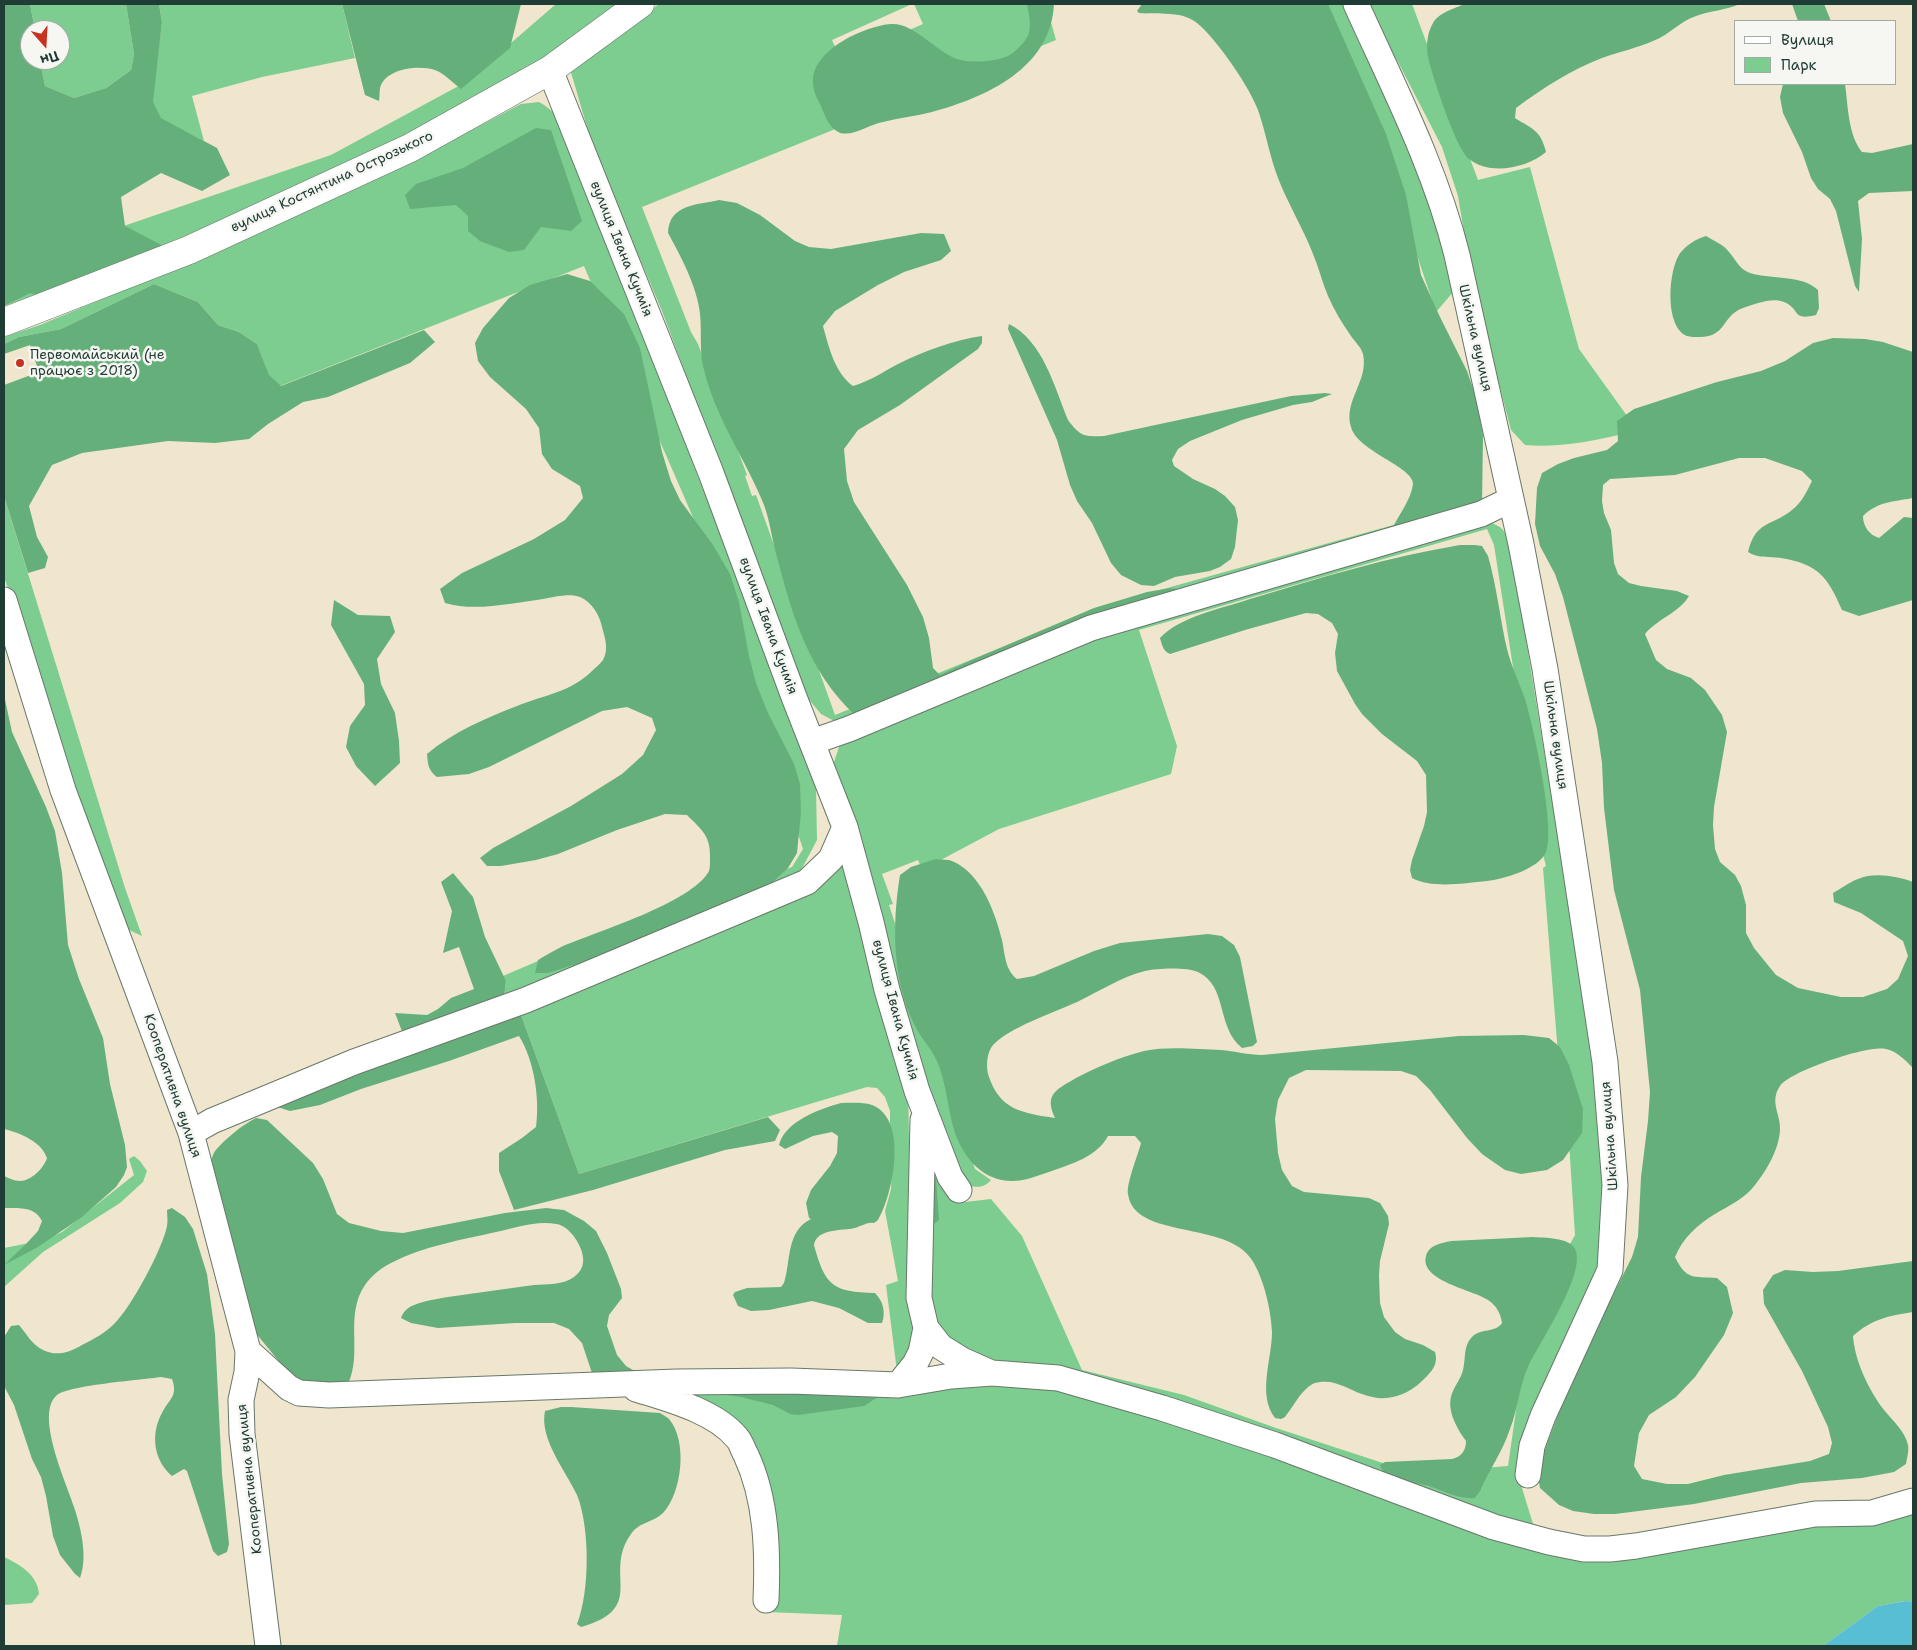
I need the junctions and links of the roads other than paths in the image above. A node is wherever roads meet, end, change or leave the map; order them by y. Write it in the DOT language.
graph roads {
  1 [pos="640,4"];
  2 [pos="1356,4"];
  3 [pos="550,70"];
  4 [pos="4,322"];
  5 [pos="1510,500"];
  6 [pos="4,600"];
  7 [pos="812,742"];
  8 [pos="845,827"];
  9 [pos="923,1108"];
  10 [pos="192,1133"];
  11 [pos="959,1190"];
  12 [pos="926,1328"];
  13 [pos="248,1351"];
  14 [pos="992,1374"];
  15 [pos="622,1384"];
  16 [pos="898,1385"];
  17 [pos="1528,1475"];
  18 [pos="1913,1501"];
  19 [pos="766,1600"];
  20 [pos="268,1646"];
  1 -- 3 [label="street, вулиця Костянтина Острозького"];
  2 -- 5 [label="street, Шкільна вулиця"];
  3 -- 4 [label="street, вулиця Костянтина Острозького"];
  3 -- 7 [label="street, вулиця Івана Кучмія"];
  5 -- 7 [label="street"];
  5 -- 17 [label="street, Шкільна вулиця"];
  6 -- 10 [label="street, Кооперативна вулиця"];
  7 -- 8 [label="street, вулиця Івана Кучмія"];
  8 -- 9 [label="street, вулиця Івана Кучмія"];
  8 -- 10 [label="street"];
  9 -- 11 [label="street, вулиця Івана Кучмія"];
  9 -- 12 [label="street"];
  10 -- 13 [label="street, Кооперативна вулиця"];
  12 -- 14 [label="street"];
  12 -- 16 [label="street"];
  13 -- 15 [label="street"];
  13 -- 20 [label="street, Кооперативна вулиця"];
  14 -- 16 [label="street"];
  14 -- 18 [label="street"];
  15 -- 16 [label="street"];
  15 -- 19 [label="street"];
}
